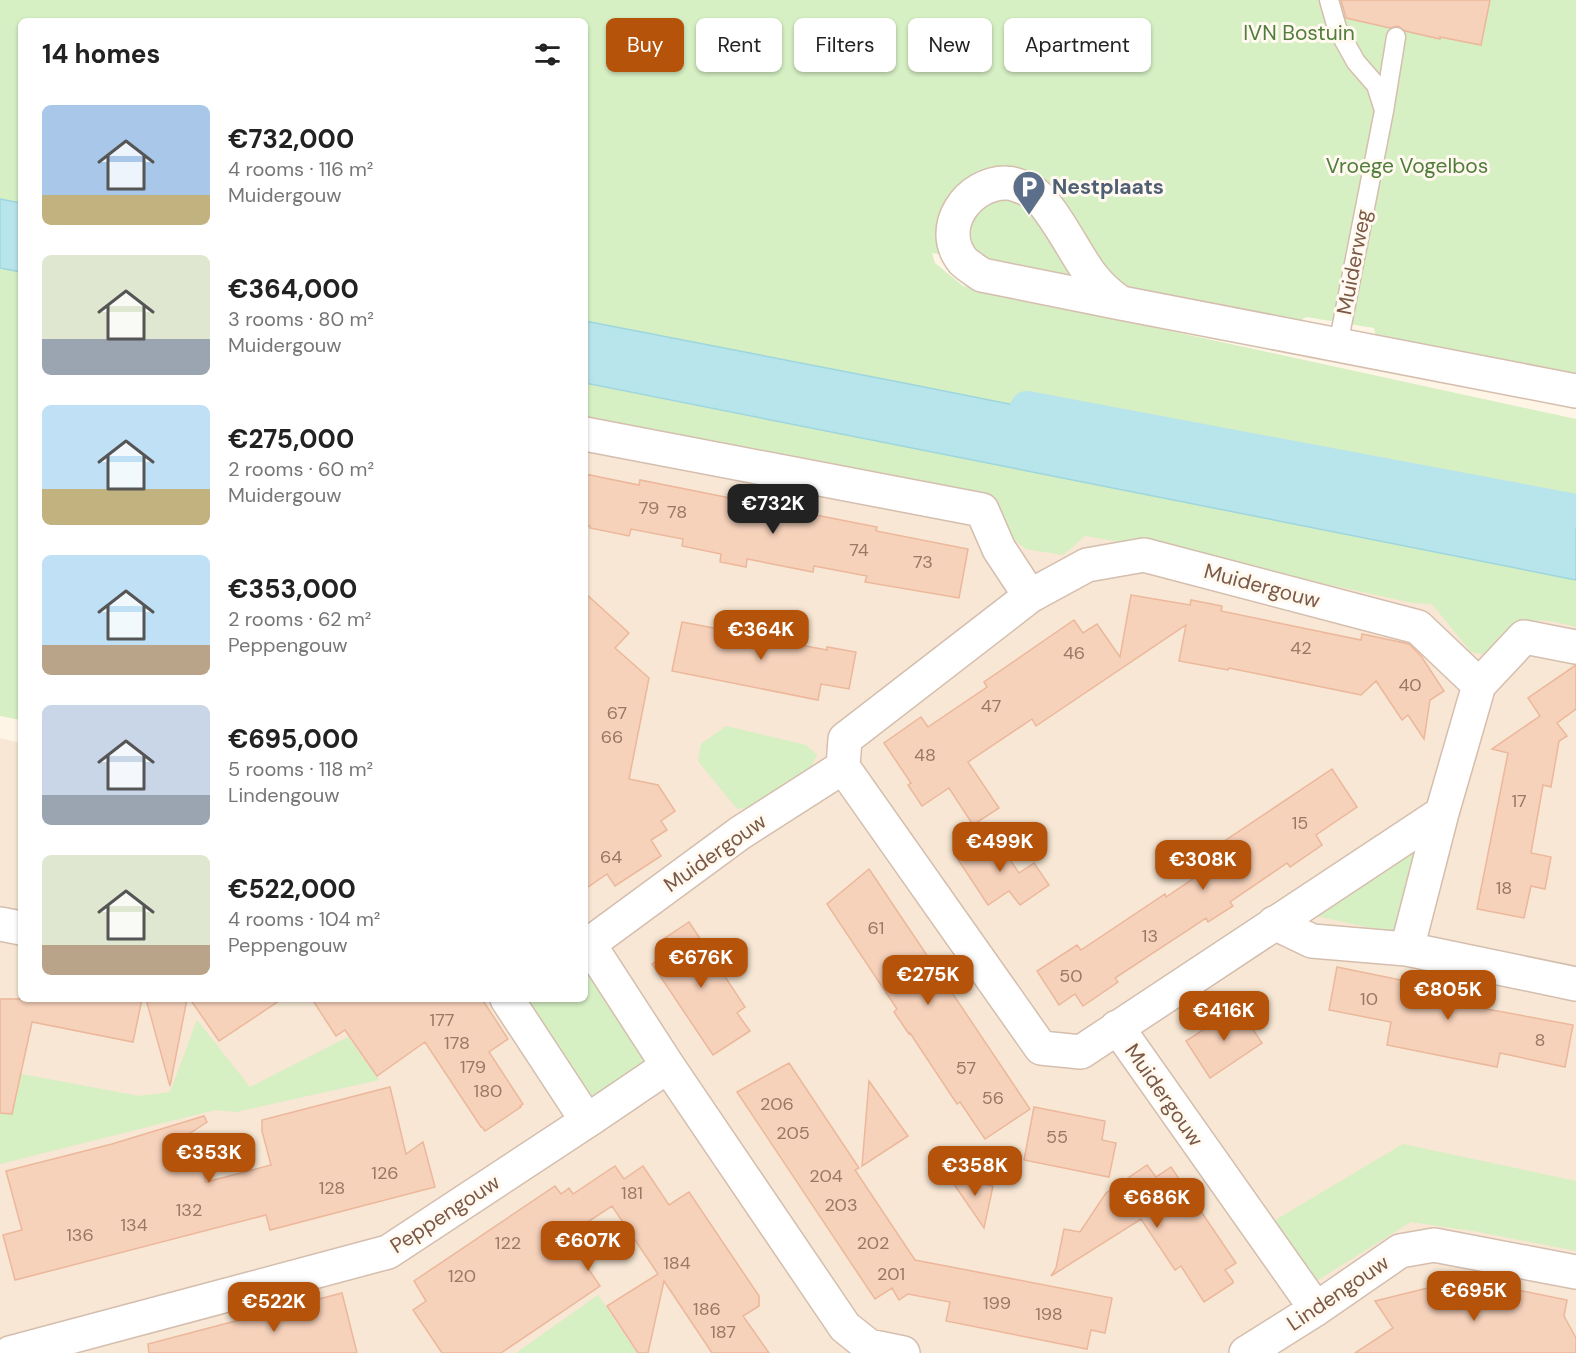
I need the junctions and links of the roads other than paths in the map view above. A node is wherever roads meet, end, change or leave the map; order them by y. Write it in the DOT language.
graph roads {
  1 [pos="1329,0"];
  2 [pos="1396,37"];
  3 [pos="1384,111"];
  4 [pos="1121,303"];
  5 [pos="1338,345"];
  6 [pos="1576,391"];
  7 [pos="588,435"];
  8 [pos="1030,596"];
  9 [pos="1576,647"];
  10 [pos="1479,685"];
  11 [pos="843,767"];
  12 [pos="1442,813"];
  13 [pos="1274,923"];
  14 [pos="0,924"];
  15 [pos="18,927"];
  16 [pos="588,944"];
  17 [pos="588,946"];
  18 [pos="1407,949"];
  19 [pos="1576,984"];
  20 [pos="509,1002"];
  21 [pos="1117,1027"];
  22 [pos="668,1066"];
  23 [pos="587,1121"];
  24 [pos="1576,1272"];
  25 [pos="1316,1309"];
  26 [pos="10,1353"];
  27 [pos="903,1353"];
  28 [pos="1246,1353"];
  1 -- 3 [label="lane"];
  2 -- 3 [label="lane, Muiderweg"];
  3 -- 5 [label="lane, Muiderweg"];
  4 -- 4 [label="street"];
  4 -- 5 [label="street, Muiderweg"];
  5 -- 6 [label="street, Muiderweg"];
  7 -- 8 [label="street"];
  8 -- 10 [label="street, Muidergouw"];
  8 -- 11 [label="street, Muidergouw"];
  9 -- 10 [label="street"];
  10 -- 12 [label="street"];
  11 -- 16 [label="street, Muidergouw"];
  11 -- 21 [label="street, Muidergouw"];
  12 -- 13 [label="street, Muidergouw"];
  12 -- 18 [label="street"];
  13 -- 18 [label="street"];
  13 -- 21 [label="street, Muidergouw"];
  14 -- 15 [label="street"];
  17 -- 22 [label="street"];
  18 -- 19 [label="street"];
  20 -- 23 [label="street"];
  21 -- 25 [label="street, Muidergouw"];
  22 -- 23 [label="street"];
  22 -- 27 [label="street"];
  23 -- 26 [label="street, Peppengouw"];
  24 -- 25 [label="street, Lindengouw"];
  25 -- 28 [label="street, Lindengouw"];
}
